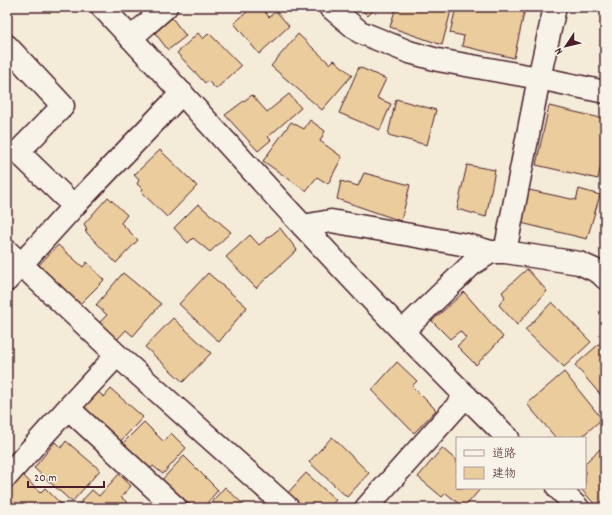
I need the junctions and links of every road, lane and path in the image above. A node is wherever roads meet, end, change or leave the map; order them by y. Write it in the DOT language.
graph roads {
  1 [pos="102,7"];
  2 [pos="166,7"];
  3 [pos="330,7"];
  4 [pos="555,7"];
  5 [pos="131,38"];
  6 [pos="7,46"];
  7 [pos="539,78"];
  8 [pos="182,92"];
  9 [pos="605,92"];
  10 [pos="74,206"];
  11 [pos="303,226"];
  12 [pos="498,252"];
  13 [pos="14,258"];
  14 [pos="605,278"];
  15 [pos="7,280"];
  16 [pos="403,332"];
  17 [pos="117,355"];
  18 [pos="466,396"];
  19 [pos="68,408"];
  20 [pos="507,437"];
  21 [pos="7,476"];
  22 [pos="559,489"];
  23 [pos="176,508"];
  24 [pos="288,508"];
  25 [pos="366,508"];
  26 [pos="578,508"];
  1 -- 5 [label="street"];
  2 -- 5 [label="street"];
  3 -- 7 [label="street"];
  4 -- 7 [label="street"];
  5 -- 8 [label="street"];
  6 -- 10 [label="street"];
  7 -- 9 [label="street"];
  7 -- 12 [label="street"];
  8 -- 10 [label="street"];
  8 -- 11 [label="street"];
  10 -- 13 [label="street"];
  11 -- 12 [label="street"];
  11 -- 16 [label="street"];
  12 -- 14 [label="street"];
  12 -- 16 [label="street"];
  13 -- 15 [label="street"];
  13 -- 17 [label="street"];
  16 -- 18 [label="street"];
  17 -- 19 [label="street"];
  17 -- 24 [label="street"];
  18 -- 20 [label="street"];
  18 -- 25 [label="street"];
  19 -- 21 [label="street"];
  19 -- 23 [label="street"];
  22 -- 26 [label="street"];
}
